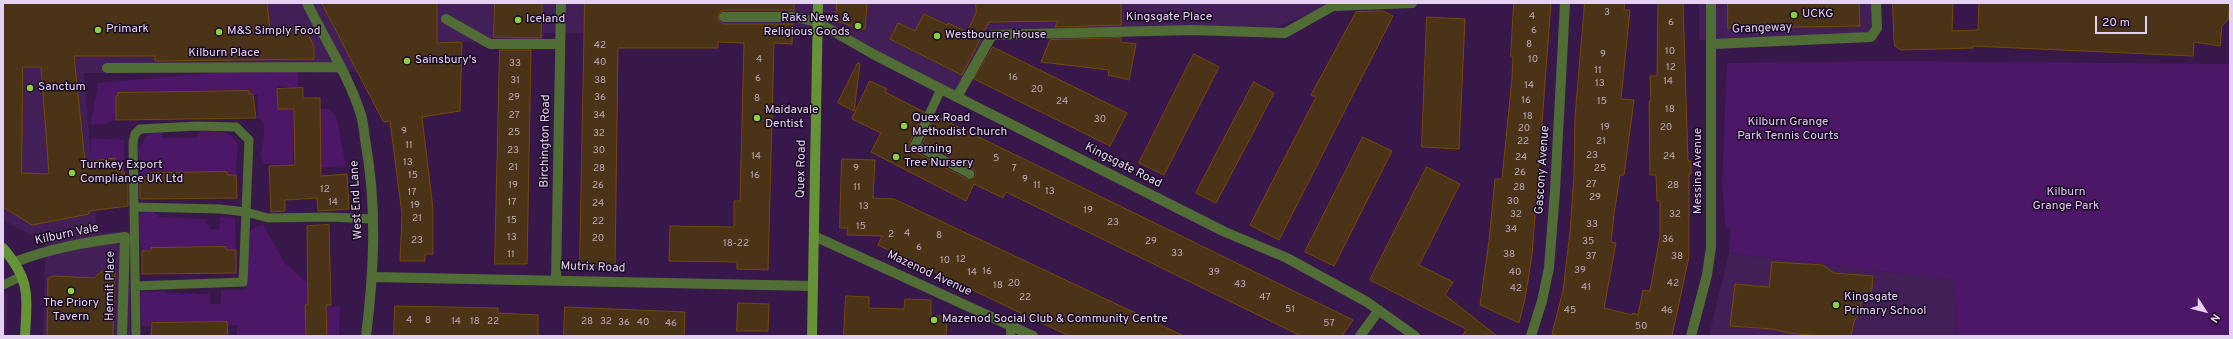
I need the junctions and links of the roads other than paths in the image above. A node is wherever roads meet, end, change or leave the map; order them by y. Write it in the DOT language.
graph roads {
  1 [pos="307,3"];
  2 [pos="561,3"];
  3 [pos="818,3"];
  4 [pos="1412,3"];
  5 [pos="1565,3"];
  6 [pos="1711,3"];
  7 [pos="1876,3"];
  8 [pos="724,17"];
  9 [pos="446,19"];
  10 [pos="817,22"];
  11 [pos="560,44"];
  12 [pos="1713,44"];
  13 [pos="341,67"];
  14 [pos="107,68"];
  15 [pos="941,89"];
  16 [pos="957,97"];
  17 [pos="970,174"];
  18 [pos="134,207"];
  19 [pos="246,212"];
  20 [pos="373,219"];
  21 [pos="814,236"];
  22 [pos="125,237"];
  23 [pos="3,248"];
  24 [pos="15,262"];
  25 [pos="22,276"];
  26 [pos="373,277"];
  27 [pos="556,280"];
  28 [pos="3,285"];
  29 [pos="135,286"];
  30 [pos="813,286"];
  31 [pos="1379,310"];
  32 [pos="1011,331"];
  33 [pos="25,336"];
  34 [pos="122,336"];
  35 [pos="136,336"];
  36 [pos="366,336"];
  37 [pos="812,336"];
  38 [pos="1033,336"];
  39 [pos="1360,336"];
  40 [pos="1415,336"];
  41 [pos="1531,336"];
  42 [pos="1691,336"];
  1 -- 13 [label="street, West End Lane"];
  2 -- 11 [label="street, Birchington Road"];
  3 -- 10 [label="main road, Quex Road"];
  4 -- 16 [label="street, Kingsgate Place"];
  5 -- 41 [label="street, Gascony Avenue"];
  6 -- 12 [label="street, Messina Avenue"];
  7 -- 12 [label="street, Grangeway"];
  8 -- 10 [label="street, Kingsgate Road"];
  9 -- 11 [label="street"];
  10 -- 15 [label="street, Kingsgate Road"];
  10 -- 21 [label="main road, Quex Road"];
  11 -- 27 [label="street, Birchington Road"];
  12 -- 42 [label="street, Messina Avenue"];
  13 -- 14 [label="street, Kilburn Place"];
  13 -- 20 [label="street, West End Lane"];
  15 -- 16 [label="street, Kingsgate Road"];
  15 -- 17 [label="lane"];
  16 -- 31 [label="street, Kingsgate Road"];
  18 -- 19 [label="lane"];
  18 -- 19 [label="lane"];
  18 -- 29 [label="lane"];
  19 -- 20 [label="lane"];
  19 -- 29 [label="lane"];
  20 -- 26 [label="street, West End Lane"];
  21 -- 30 [label="main road, Quex Road"];
  21 -- 32 [label="street, Mazenod Avenue"];
  22 -- 24 [label="street, Kilburn Vale"];
  22 -- 34 [label="street, Hermit Place"];
  23 -- 24 [label="main road"];
  24 -- 25 [label="main road"];
  25 -- 28 [label="lane"];
  25 -- 33 [label="main road"];
  26 -- 27 [label="street, Mutrix Road"];
  26 -- 36 [label="street, West End Lane"];
  27 -- 30 [label="street, Mutrix Road"];
  29 -- 35 [label="lane"];
  30 -- 37 [label="main road, Quex Road"];
  31 -- 39 [label="street"];
  31 -- 40 [label="street, Kingsgate Road"];
  32 -- 38 [label="street, Mazenod Avenue"];
}
